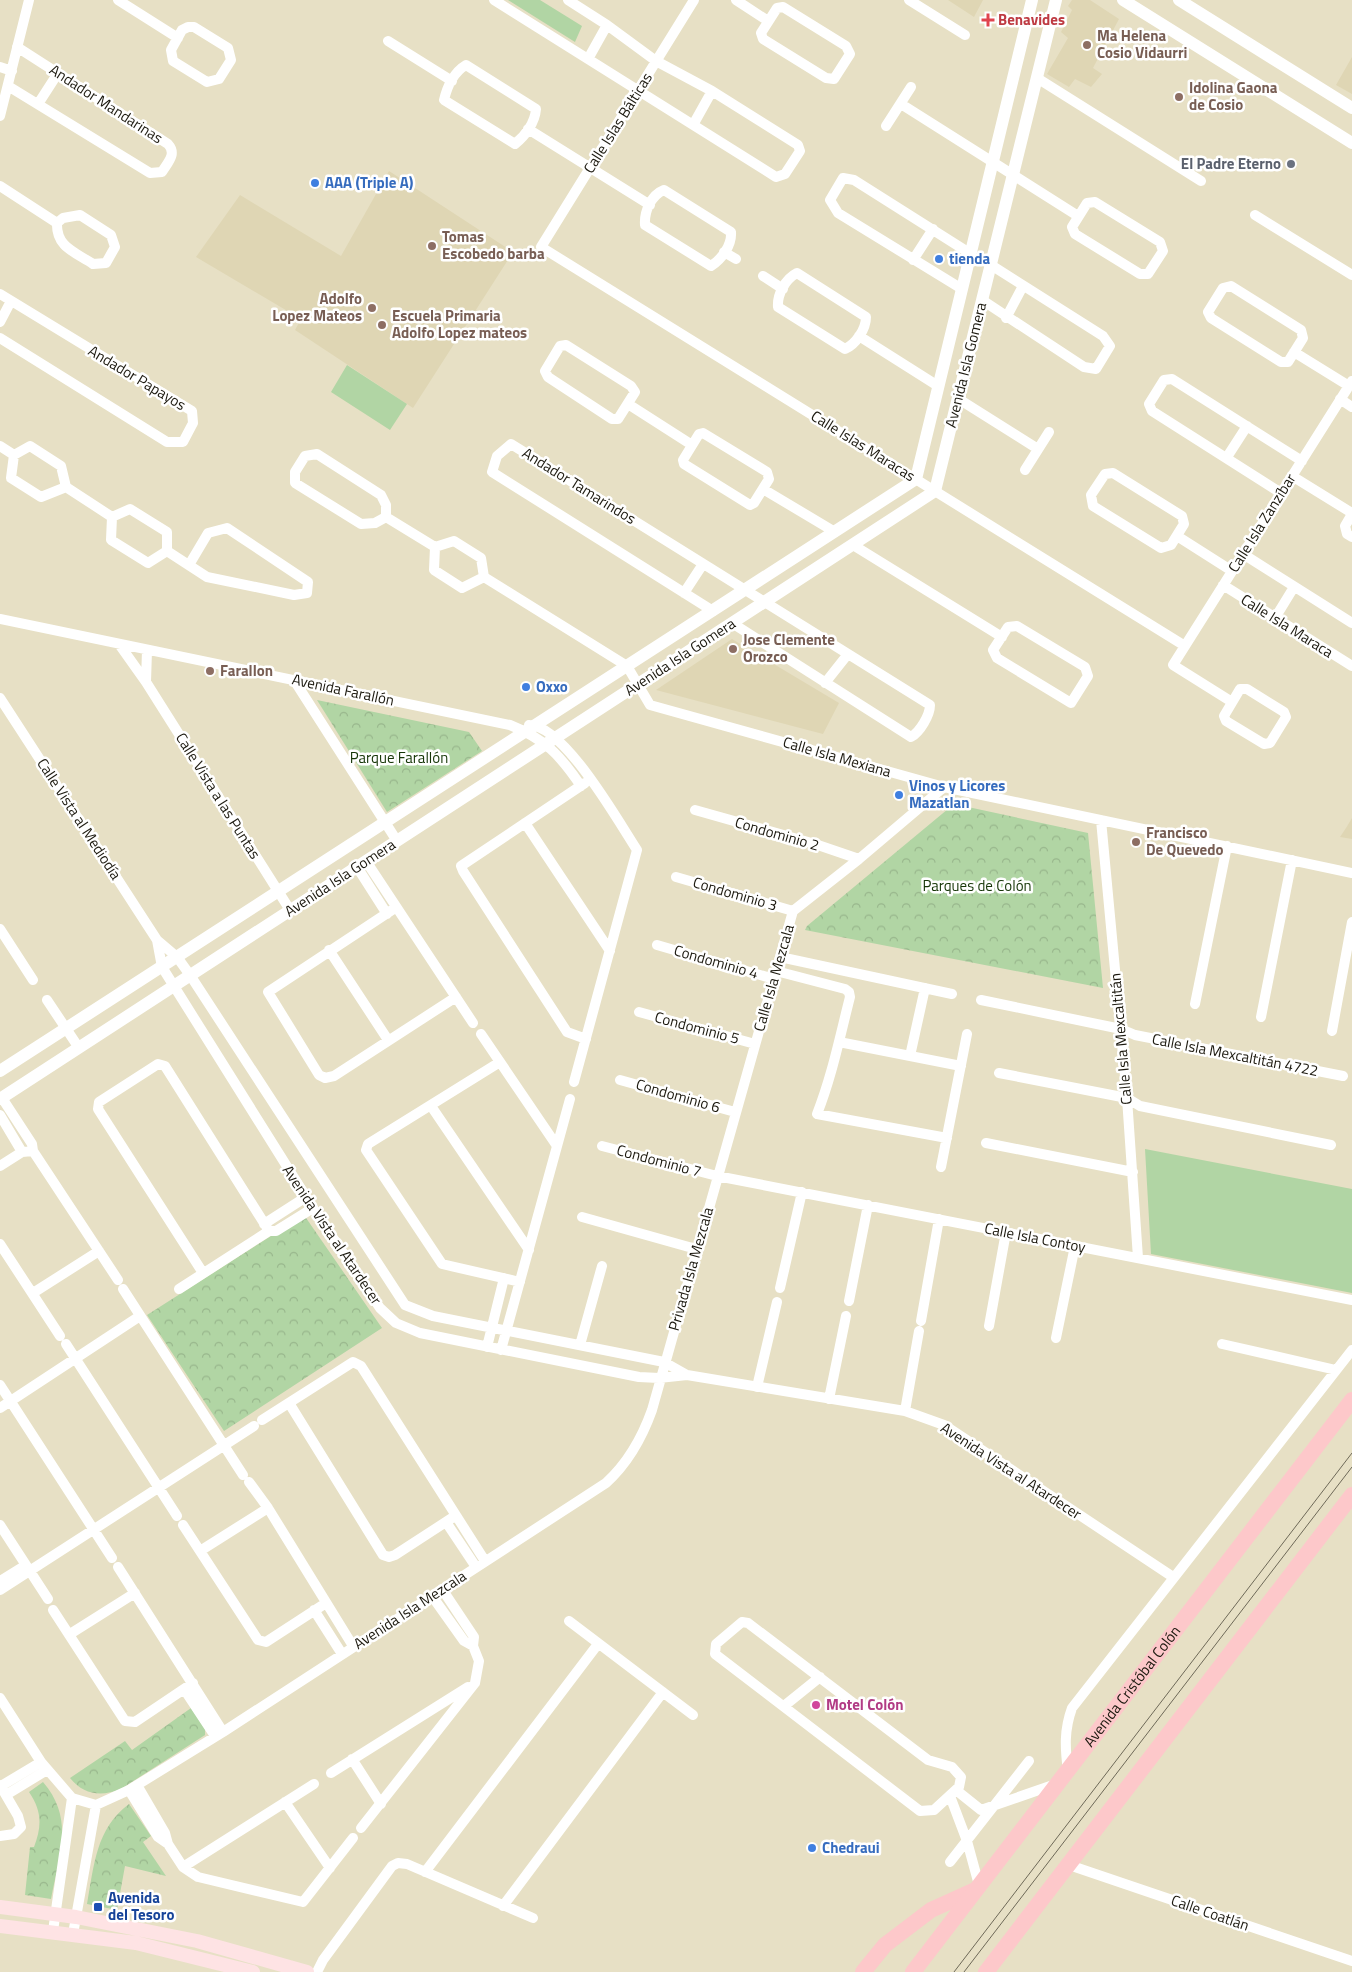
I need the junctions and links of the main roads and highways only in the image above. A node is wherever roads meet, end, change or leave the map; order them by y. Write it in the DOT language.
graph roads {
  1 [pos="1352,1400"];
  2 [pos="1352,1495"];
  3 [pos="977,1887"];
  4 [pos="0,1908"];
  5 [pos="0,1926"];
  6 [pos="253,1972"];
  7 [pos="307,1972"];
  8 [pos="863,1972"];
  9 [pos="913,1972"];
  10 [pos="986,1972"];
  1 -- 3 [label="main road, Avenida Cristóbal Colón"];
  2 -- 10 [label="main road"];
  3 -- 8 [label="main road"];
  3 -- 9 [label="main road, Avenida Cristóbal Colón"];
  4 -- 7 [label="main road"];
  5 -- 6 [label="main road"];
}
